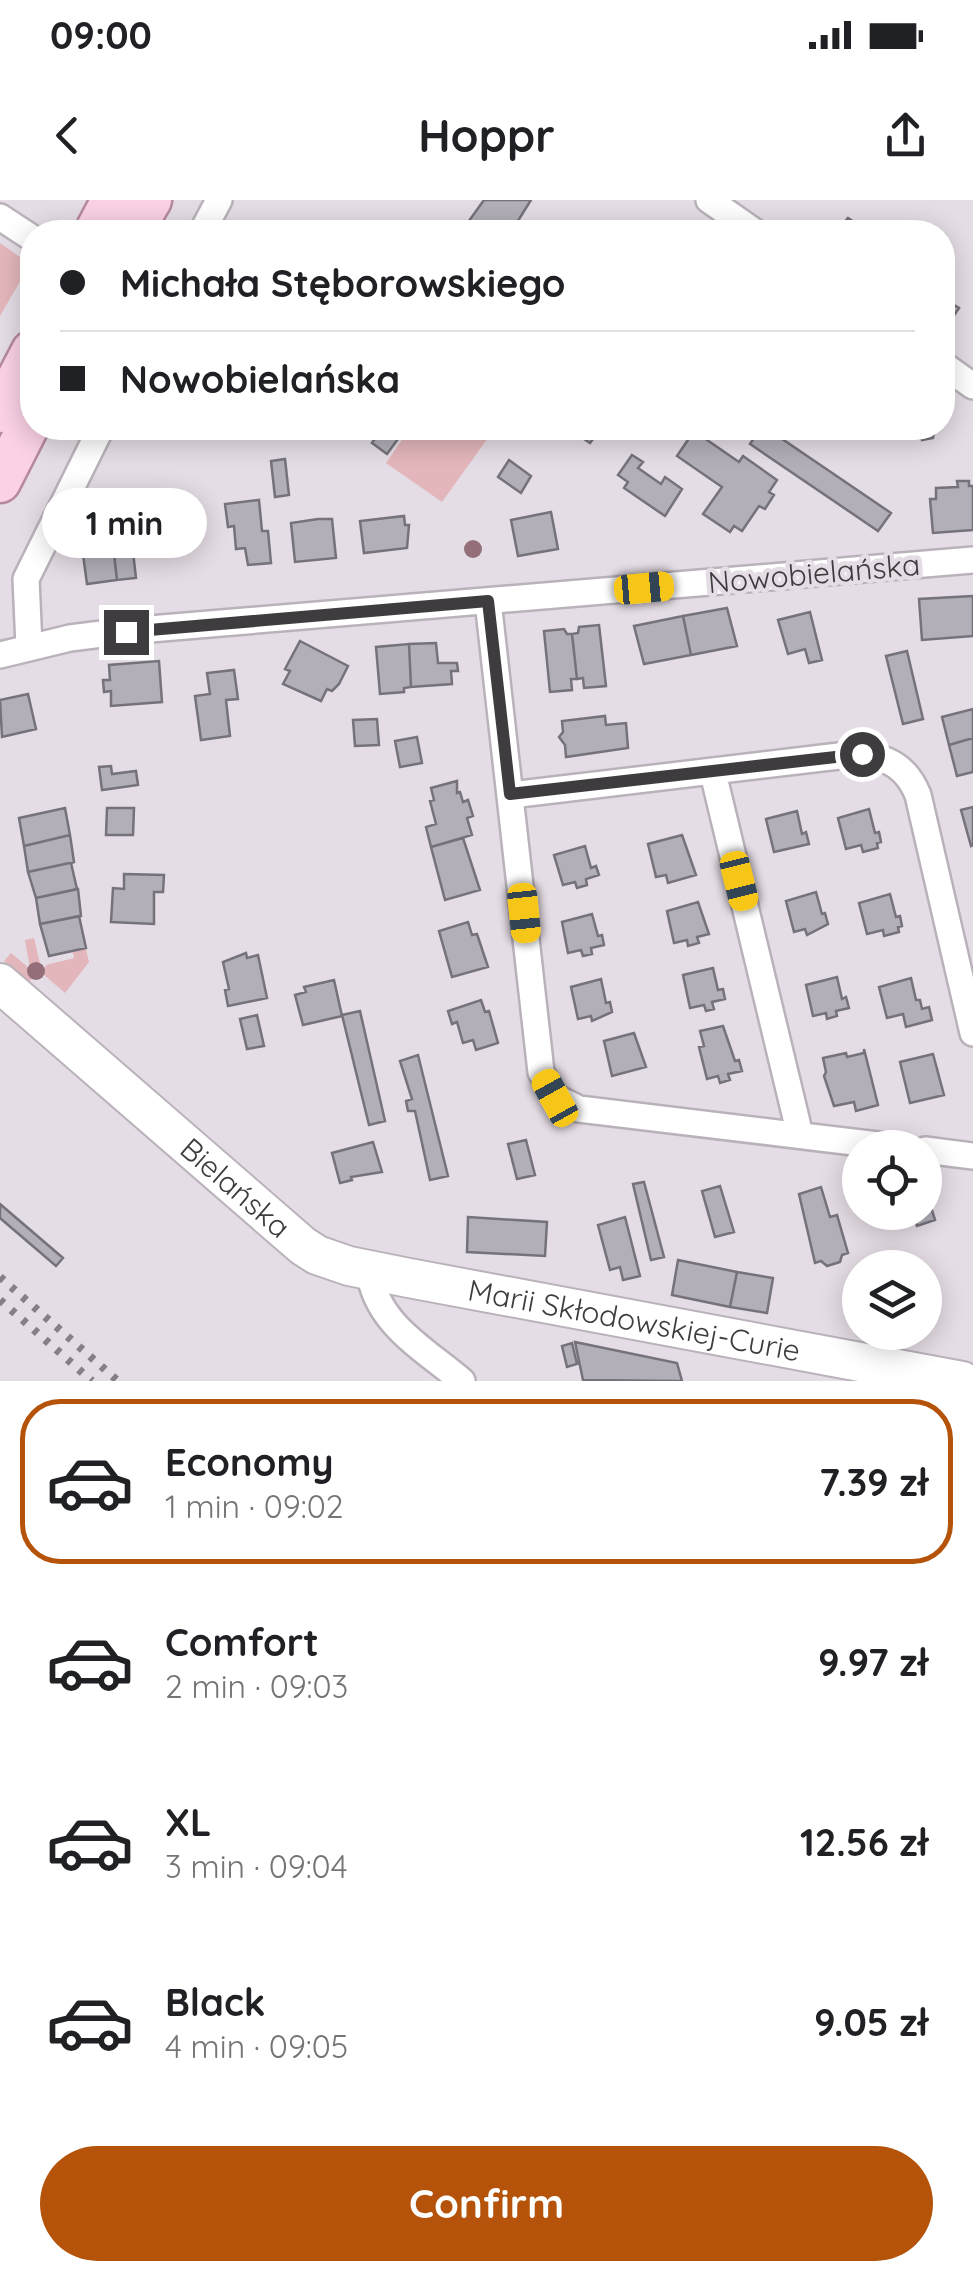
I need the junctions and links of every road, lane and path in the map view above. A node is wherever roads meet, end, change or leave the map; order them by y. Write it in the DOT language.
graph roads {
  1 [pos="709,200"];
  2 [pos="738,220"];
  3 [pos="20,374"];
  4 [pos="0,412"];
  5 [pos="21,440"];
  6 [pos="95,440"];
  7 [pos="0,482"];
  8 [pos="973,560"];
  9 [pos="488,601"];
  10 [pos="30,646"];
  11 [pos="0,656"];
  12 [pos="712,772"];
  13 [pos="510,794"];
  14 [pos="0,984"];
  15 [pos="973,1032"];
  16 [pos="800,1134"];
  17 [pos="842,1140"];
  18 [pos="942,1152"];
  19 [pos="973,1156"];
  20 [pos="369,1270"];
  21 [pos="462,1381"];
  22 [pos="962,1381"];
  1 -- 2 [label="street"];
  3 -- 4 [label="main road"];
  5 -- 7 [label="main road"];
  6 -- 10 [label="street"];
  8 -- 9 [label="street, Nowobielańska"];
  9 -- 10 [label="street, Nowobielańska"];
  9 -- 13 [label="street"];
  10 -- 11 [label="street, Nowobielańska"];
  12 -- 13 [label="street"];
  12 -- 15 [label="street"];
  12 -- 16 [label="street"];
  13 -- 16 [label="street"];
  14 -- 20 [label="street, Bielańska"];
  16 -- 17 [label="street"];
  18 -- 19 [label="street"];
  20 -- 21 [label="street"];
  20 -- 22 [label="street, Marii Skłodowskiej-Curie"];
}
